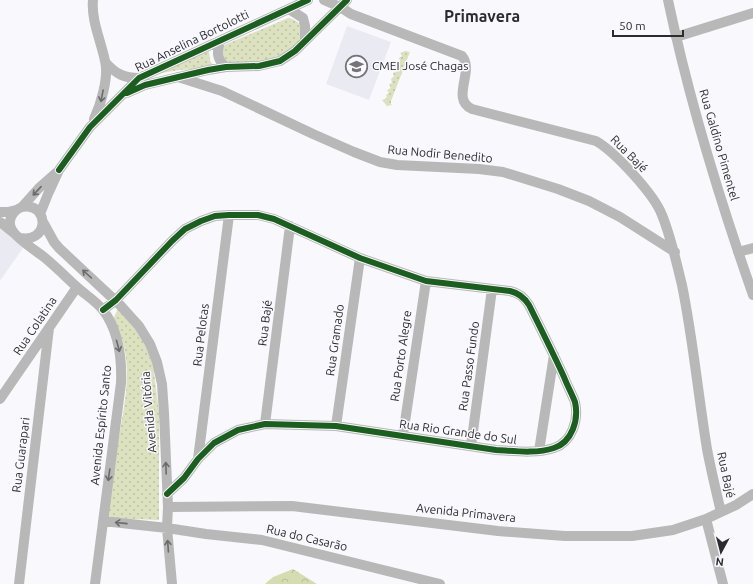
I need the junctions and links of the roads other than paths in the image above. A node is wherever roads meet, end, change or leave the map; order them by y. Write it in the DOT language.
graph roads {
  1 [pos="93,0"];
  2 [pos="308,0"];
  3 [pos="324,0"];
  4 [pos="668,0"];
  5 [pos="344,3"];
  6 [pos="289,9"];
  7 [pos="753,13"];
  8 [pos="676,37"];
  9 [pos="220,40"];
  10 [pos="305,40"];
  11 [pos="106,63"];
  12 [pos="222,67"];
  13 [pos="178,77"];
  14 [pos="139,78"];
  15 [pos="212,87"];
  16 [pos="124,94"];
  17 [pos="90,127"];
  18 [pos="59,170"];
  19 [pos="19,208"];
  20 [pos="0,212"];
  21 [pos="229,215"];
  22 [pos="42,218"];
  23 [pos="0,222"];
  24 [pos="290,226"];
  25 [pos="17,236"];
  26 [pos="753,248"];
  27 [pos="675,252"];
  28 [pos="738,252"];
  29 [pos="360,258"];
  30 [pos="426,281"];
  31 [pos="77,287"];
  32 [pos="492,289"];
  33 [pos="753,295"];
  34 [pos="119,303"];
  35 [pos="103,310"];
  36 [pos="49,328"];
  37 [pos="554,355"];
  38 [pos="0,399"];
  39 [pos="265,424"];
  40 [pos="336,426"];
  41 [pos="403,436"];
  42 [pos="471,446"];
  43 [pos="539,451"];
  44 [pos="198,459"];
  45 [pos="167,494"];
  46 [pos="753,494"];
  47 [pos="168,507"];
  48 [pos="721,512"];
  49 [pos="706,519"];
  50 [pos="103,521"];
  51 [pos="167,528"];
  52 [pos="19,584"];
  53 [pos="95,584"];
  54 [pos="172,584"];
  55 [pos="440,584"];
  56 [pos="723,584"];
  1 -- 11 [label="street"];
  2 -- 6 [label="street, Rua Anselina Bortolotti"];
  3 -- 5 [label="street, Rua Bajé"];
  4 -- 8 [label="street, Rua Galdino Pimentel"];
  5 -- 10 [label="street, Rua Anselina Bortolotti"];
  5 -- 27 [label="street, Rua Bajé"];
  6 -- 9 [label="street, Rua Anselina Bortolotti"];
  6 -- 10 [label="street"];
  7 -- 8 [label="street"];
  8 -- 28 [label="street, Rua Galdino Pimentel"];
  9 -- 12 [label="street"];
  9 -- 14 [label="street, Rua Anselina Bortolotti"];
  10 -- 12 [label="street, Rua Anselina Bortolotti"];
  11 -- 14 [label="street"];
  11 -- 17 [label="street, one-way"];
  12 -- 13 [label="street, Rua Anselina Bortolotti"];
  12 -- 15 [label="street"];
  13 -- 15 [label="street, Rua Nodir Benedito"];
  13 -- 16 [label="street, Rua Anselina Bortolotti"];
  14 -- 16 [label="street, Rua Anselina Bortolotti"];
  15 -- 27 [label="street, Rua Nodir Benedito"];
  16 -- 17 [label="street"];
  17 -- 18 [label="street"];
  18 -- 19 [label="street, one-way"];
  18 -- 22 [label="street"];
  19 -- 20 [label="street"];
  19 -- 22 [label="street"];
  19 -- 25 [label="street"];
  21 -- 24 [label="street, Rua Rio Grande do Sul"];
  21 -- 34 [label="street, Rua Rio Grande do Sul"];
  21 -- 44 [label="street, Rua Pelotas"];
  22 -- 25 [label="street"];
  34 -- 22 [label="street, Avenida Vitória, one-way"];
  23 -- 25 [label="street, Avenida Espírito Santo"];
  24 -- 29 [label="street, Rua Rio Grande do Sul"];
  24 -- 39 [label="street, Rua Bajé"];
  25 -- 31 [label="street, Avenida Espírito Santo"];
  26 -- 28 [label="street"];
  27 -- 48 [label="street, Rua Bajé"];
  28 -- 33 [label="street, Rua Galdino Pimentel"];
  29 -- 30 [label="street, Rua Rio Grande do Sul"];
  29 -- 40 [label="street, Rua Gramado"];
  30 -- 32 [label="street, Rua Rio Grande do Sul"];
  30 -- 41 [label="street, Rua Porto Alegre"];
  31 -- 35 [label="street, Avenida Espírito Santo"];
  31 -- 36 [label="street, Rua Colatina"];
  32 -- 37 [label="street, Rua Rio Grande do Sul"];
  32 -- 42 [label="street, Rua Passo Fundo"];
  34 -- 35 [label="street"];
  45 -- 34 [label="street, Avenida Vitória, one-way"];
  35 -- 50 [label="street, Avenida Espírito Santo, one-way"];
  36 -- 38 [label="street, Rua Colatina"];
  36 -- 52 [label="street, Rua Guarapari"];
  37 -- 43 [label="street"];
  37 -- 43 [label="street, Rua Rio Grande do Sul"];
  39 -- 40 [label="street, Rua Rio Grande do Sul"];
  39 -- 44 [label="street, Rua Rio Grande do Sul"];
  40 -- 41 [label="street, Rua Rio Grande do Sul"];
  41 -- 42 [label="street, Rua Rio Grande do Sul"];
  42 -- 43 [label="street, Rua Rio Grande do Sul"];
  44 -- 45 [label="street, Rua Rio Grande do Sul"];
  45 -- 47 [label="street, Avenida Vitória"];
  46 -- 48 [label="street, Avenida Primavera"];
  47 -- 49 [label="street, Avenida Primavera"];
  47 -- 51 [label="street, Avenida Vitória"];
  48 -- 49 [label="street, Avenida Primavera"];
  49 -- 56 [label="street"];
  51 -- 50 [label="street, one-way"];
  50 -- 53 [label="street, Avenida Espírito Santo"];
  54 -- 51 [label="street, Avenida Vitória, one-way"];
  51 -- 55 [label="street, Rua do Casarão"];
}
